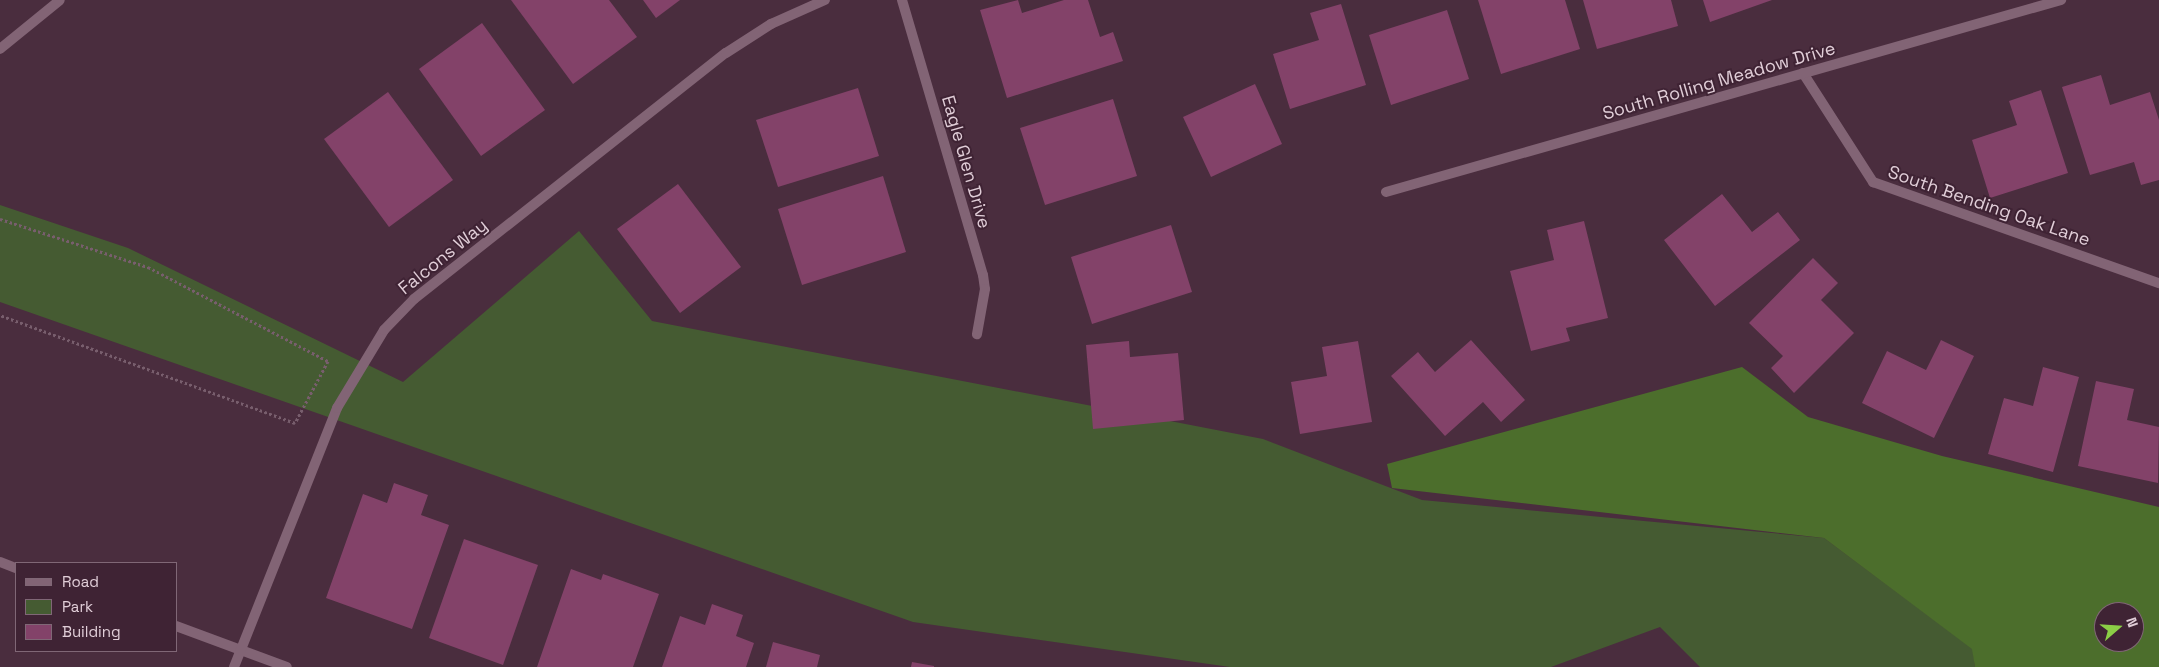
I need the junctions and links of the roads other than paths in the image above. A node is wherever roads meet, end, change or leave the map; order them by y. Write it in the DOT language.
graph roads {
  1 [pos="60,0"];
  2 [pos="825,0"];
  3 [pos="902,0"];
  4 [pos="2061,0"];
  5 [pos="0,49"];
  6 [pos="1804,74"];
  7 [pos="1386,192"];
  8 [pos="2159,283"];
  9 [pos="977,334"];
  10 [pos="0,562"];
  11 [pos="15,568"];
  12 [pos="178,627"];
  13 [pos="240,650"];
  14 [pos="234,667"];
  15 [pos="287,667"];
  1 -- 5 [label="street"];
  2 -- 13 [label="street, Falcons Way"];
  3 -- 9 [label="street, Eagle Glen Drive"];
  4 -- 6 [label="street, South Rolling Meadow Drive"];
  6 -- 7 [label="street, South Rolling Meadow Drive"];
  6 -- 8 [label="street, South Bending Oak Lane"];
  10 -- 11 [label="street"];
  12 -- 13 [label="street"];
  13 -- 14 [label="street, Falcons Way"];
  13 -- 15 [label="street"];
}
